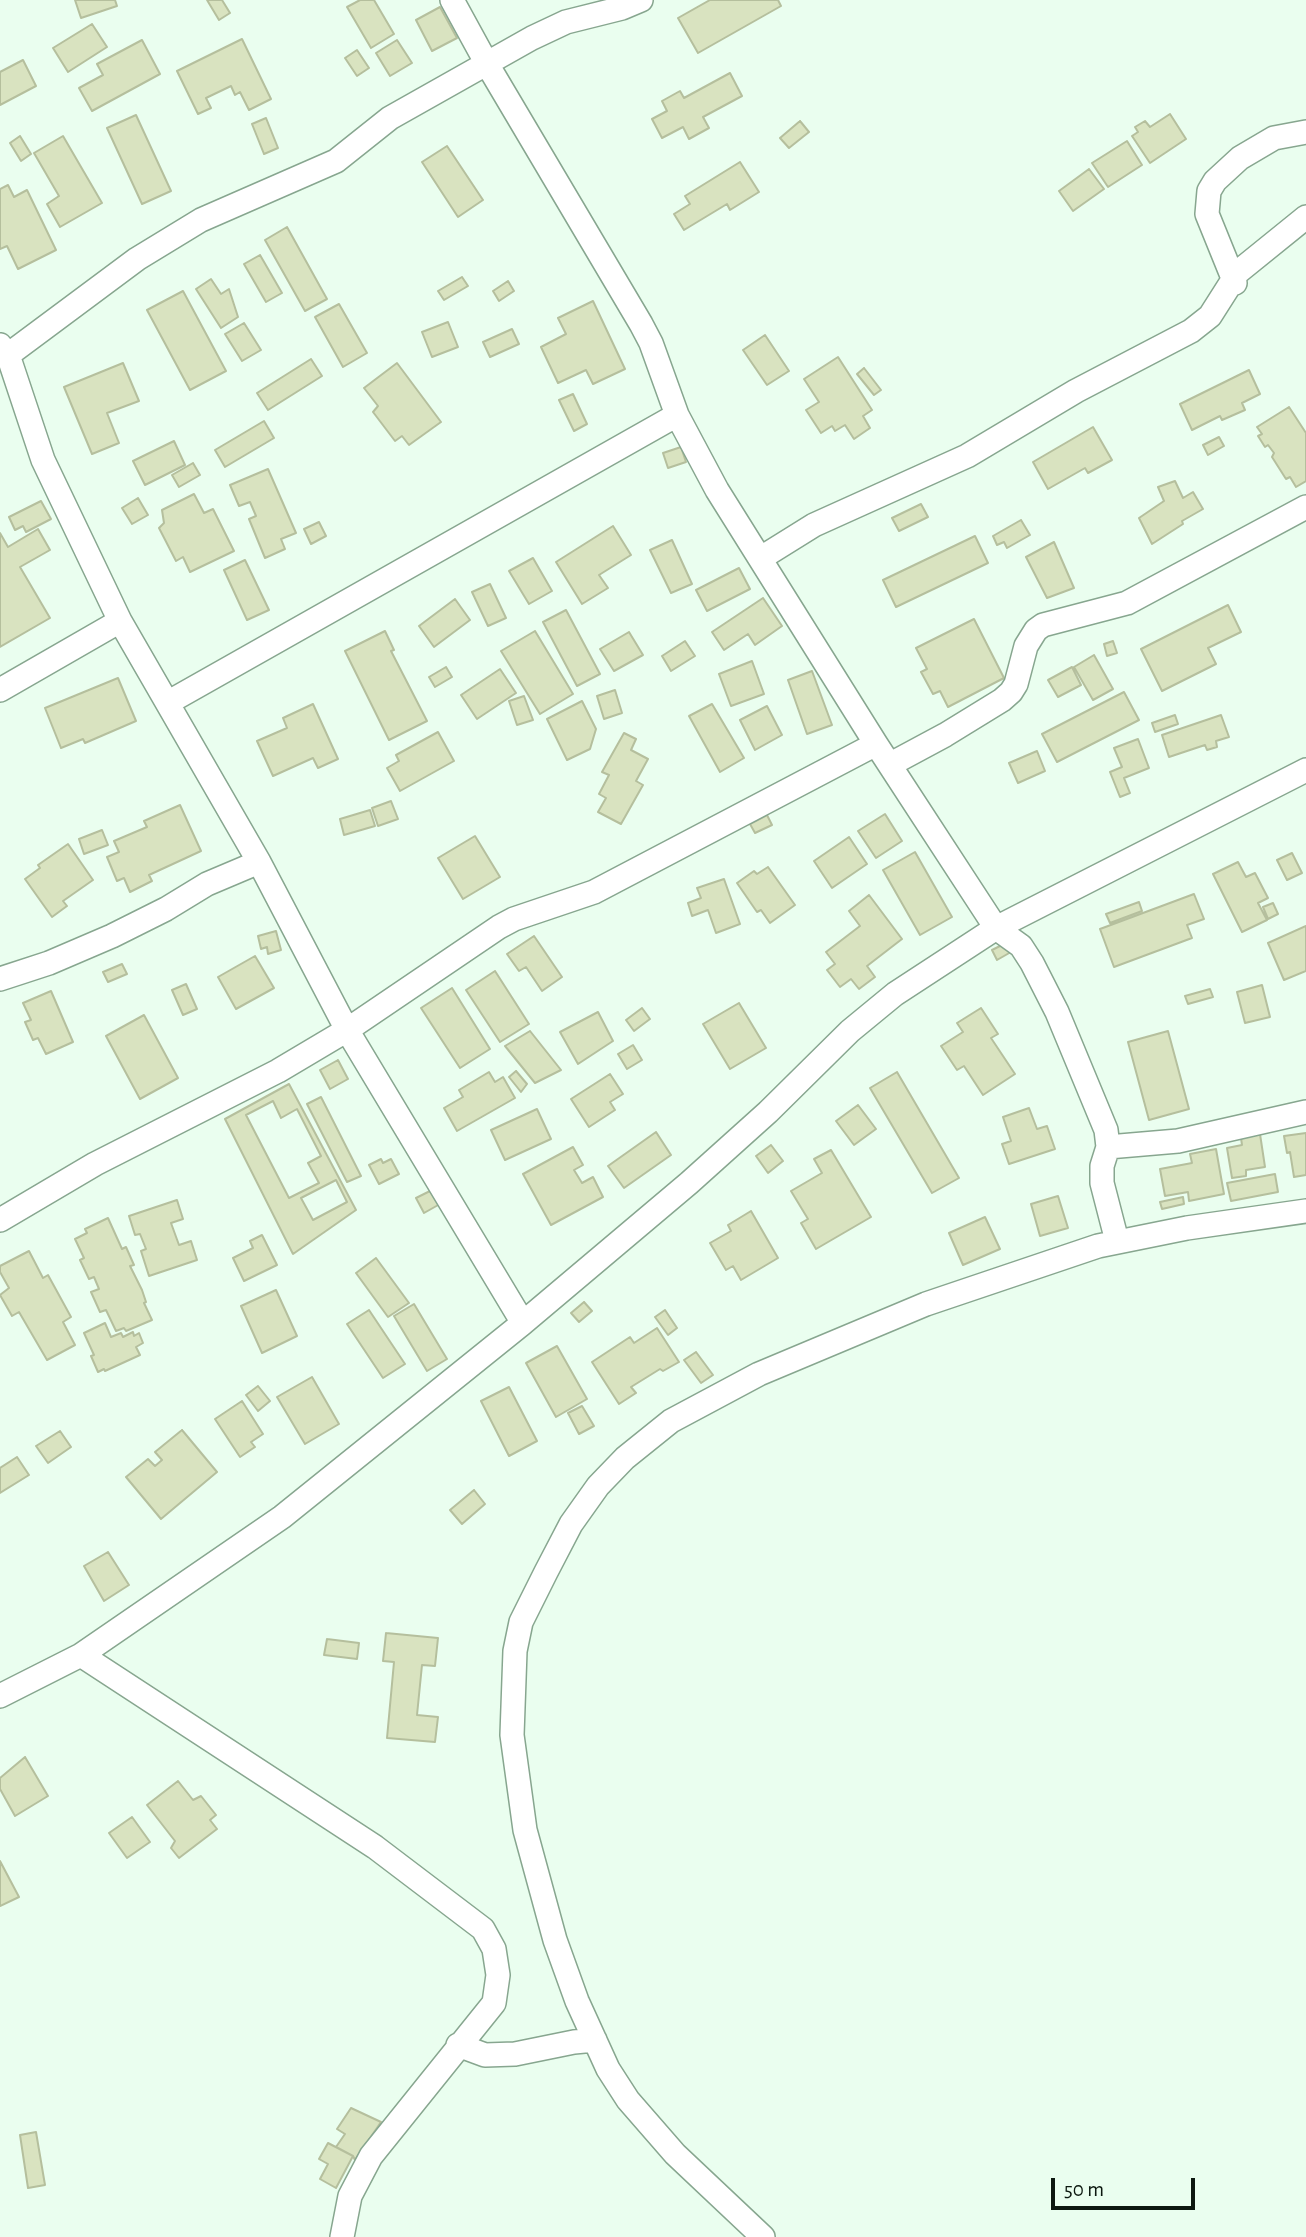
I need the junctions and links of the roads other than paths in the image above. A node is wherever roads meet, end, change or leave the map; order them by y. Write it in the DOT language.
graph roads {
  1 [pos="452,0"];
  2 [pos="641,0"];
  3 [pos="487,64"];
  4 [pos="1306,132"];
  5 [pos="1306,218"];
  6 [pos="1234,281"];
  7 [pos="4,350"];
  8 [pos="677,415"];
  9 [pos="1306,507"];
  10 [pos="761,558"];
  11 [pos="120,621"];
  12 [pos="0,690"];
  13 [pos="169,702"];
  14 [pos="876,744"];
  15 [pos="891,764"];
  16 [pos="1306,770"];
  17 [pos="259,862"];
  18 [pos="996,928"];
  19 [pos="0,979"];
  20 [pos="347,1030"];
  21 [pos="1306,1112"];
  22 [pos="1108,1147"];
  23 [pos="1306,1211"];
  24 [pos="0,1220"];
  25 [pos="1117,1241"];
  26 [pos="523,1323"];
  27 [pos="80,1655"];
  28 [pos="0,1696"];
  29 [pos="596,2040"];
  30 [pos="458,2045"];
  31 [pos="342,2237"];
  32 [pos="763,2237"];
  1 -- 3 [label="street"];
  2 -- 3 [label="street"];
  3 -- 7 [label="street"];
  3 -- 8 [label="street"];
  4 -- 6 [label="street"];
  5 -- 6 [label="street"];
  6 -- 10 [label="street"];
  7 -- 11 [label="street"];
  8 -- 10 [label="street"];
  8 -- 13 [label="street"];
  9 -- 15 [label="street"];
  10 -- 14 [label="street"];
  11 -- 12 [label="street"];
  11 -- 13 [label="street"];
  13 -- 17 [label="street"];
  14 -- 15 [label="street"];
  14 -- 20 [label="street"];
  15 -- 18 [label="street"];
  16 -- 18 [label="street"];
  17 -- 19 [label="street"];
  17 -- 20 [label="street"];
  18 -- 22 [label="street"];
  18 -- 26 [label="street"];
  20 -- 24 [label="street"];
  20 -- 26 [label="street"];
  21 -- 22 [label="street"];
  22 -- 25 [label="street"];
  23 -- 25 [label="street"];
  25 -- 29 [label="street"];
  26 -- 27 [label="street"];
  27 -- 28 [label="street"];
  27 -- 30 [label="street"];
  29 -- 30 [label="street"];
  29 -- 32 [label="street"];
  30 -- 31 [label="street"];
}
